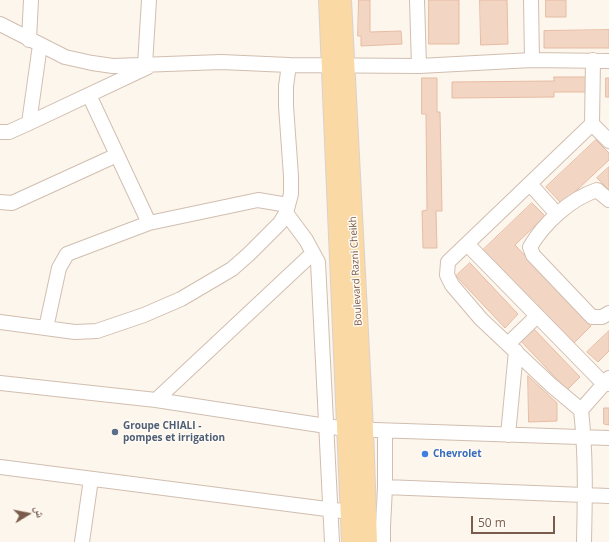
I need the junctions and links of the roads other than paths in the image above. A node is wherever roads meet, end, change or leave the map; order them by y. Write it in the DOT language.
graph roads {
  1 [pos="31,0"];
  2 [pos="149,0"];
  3 [pos="328,0"];
  4 [pos="342,0"];
  5 [pos="417,0"];
  6 [pos="532,0"];
  7 [pos="0,24"];
  8 [pos="35,42"];
  9 [pos="532,60"];
  10 [pos="593,60"];
  11 [pos="609,60"];
  12 [pos="149,65"];
  13 [pos="289,65"];
  14 [pos="337,65"];
  15 [pos="419,66"];
  16 [pos="89,95"];
  17 [pos="30,123"];
  18 [pos="592,124"];
  19 [pos="0,132"];
  20 [pos="609,141"];
  21 [pos="117,155"];
  22 [pos="530,184"];
  23 [pos="609,200"];
  24 [pos="0,202"];
  25 [pos="287,209"];
  26 [pos="557,214"];
  27 [pos="148,223"];
  28 [pos="467,244"];
  29 [pos="313,253"];
  30 [pos="609,313"];
  31 [pos="537,316"];
  32 [pos="0,322"];
  33 [pos="46,328"];
  34 [pos="512,347"];
  35 [pos="607,382"];
  36 [pos="0,383"];
  37 [pos="156,400"];
  38 [pos="580,410"];
  39 [pos="325,425"];
  40 [pos="346,429"];
  41 [pos="364,430"];
  42 [pos="385,431"];
  43 [pos="508,435"];
  44 [pos="584,438"];
  45 [pos="609,438"];
  46 [pos="0,467"];
  47 [pos="91,479"];
  48 [pos="385,487"];
  49 [pos="585,495"];
  50 [pos="609,496"];
  51 [pos="330,510"];
  52 [pos="350,512"];
  53 [pos="373,533"];
  54 [pos="82,542"];
  55 [pos="332,542"];
  56 [pos="351,542"];
  57 [pos="383,542"];
  58 [pos="584,542"];
  1 -- 8 [label="street"];
  2 -- 12 [label="street"];
  3 -- 14 [label="main road, Boulevard Razni Cheikh"];
  4 -- 14 [label="main road, Boulevard Razni Cheikh"];
  5 -- 15 [label="street"];
  6 -- 9 [label="street"];
  7 -- 8 [label="street"];
  8 -- 12 [label="street"];
  8 -- 17 [label="street"];
  9 -- 10 [label="street"];
  9 -- 15 [label="street"];
  10 -- 11 [label="street"];
  10 -- 18 [label="street"];
  12 -- 13 [label="street"];
  12 -- 16 [label="street"];
  13 -- 14 [label="street"];
  13 -- 25 [label="street"];
  14 -- 15 [label="street"];
  14 -- 40 [label="main road, Boulevard Razni Cheikh"];
  14 -- 41 [label="main road, Boulevard Razni Cheikh"];
  16 -- 17 [label="street"];
  16 -- 21 [label="street"];
  17 -- 19 [label="street"];
  18 -- 20 [label="street"];
  18 -- 22 [label="street"];
  21 -- 24 [label="street"];
  21 -- 27 [label="street"];
  22 -- 26 [label="street"];
  22 -- 28 [label="street"];
  23 -- 26 [label="street"];
  25 -- 27 [label="street"];
  25 -- 29 [label="street"];
  25 -- 33 [label="street"];
  26 -- 30 [label="street"];
  27 -- 33 [label="street"];
  28 -- 31 [label="street"];
  28 -- 34 [label="street"];
  29 -- 37 [label="street"];
  29 -- 39 [label="street"];
  31 -- 34 [label="street"];
  31 -- 35 [label="street"];
  32 -- 33 [label="street"];
  34 -- 38 [label="street"];
  34 -- 43 [label="street"];
  35 -- 38 [label="street"];
  36 -- 37 [label="street"];
  37 -- 39 [label="street"];
  38 -- 44 [label="street"];
  39 -- 40 [label="street"];
  39 -- 51 [label="street"];
  40 -- 41 [label="street"];
  40 -- 52 [label="main road, Boulevard Razni Cheikh"];
  41 -- 42 [label="street"];
  41 -- 53 [label="main road, Boulevard Razni Cheikh"];
  42 -- 43 [label="street"];
  42 -- 48 [label="street"];
  43 -- 44 [label="street"];
  44 -- 45 [label="street"];
  44 -- 49 [label="street"];
  46 -- 47 [label="street"];
  47 -- 51 [label="street"];
  47 -- 54 [label="street"];
  48 -- 49 [label="street"];
  48 -- 53 [label="street"];
  49 -- 50 [label="street"];
  49 -- 58 [label="street"];
  51 -- 52 [label="street"];
  51 -- 55 [label="street"];
  52 -- 56 [label="main road, Boulevard Razni Cheikh"];
  53 -- 57 [label="street"];
}
